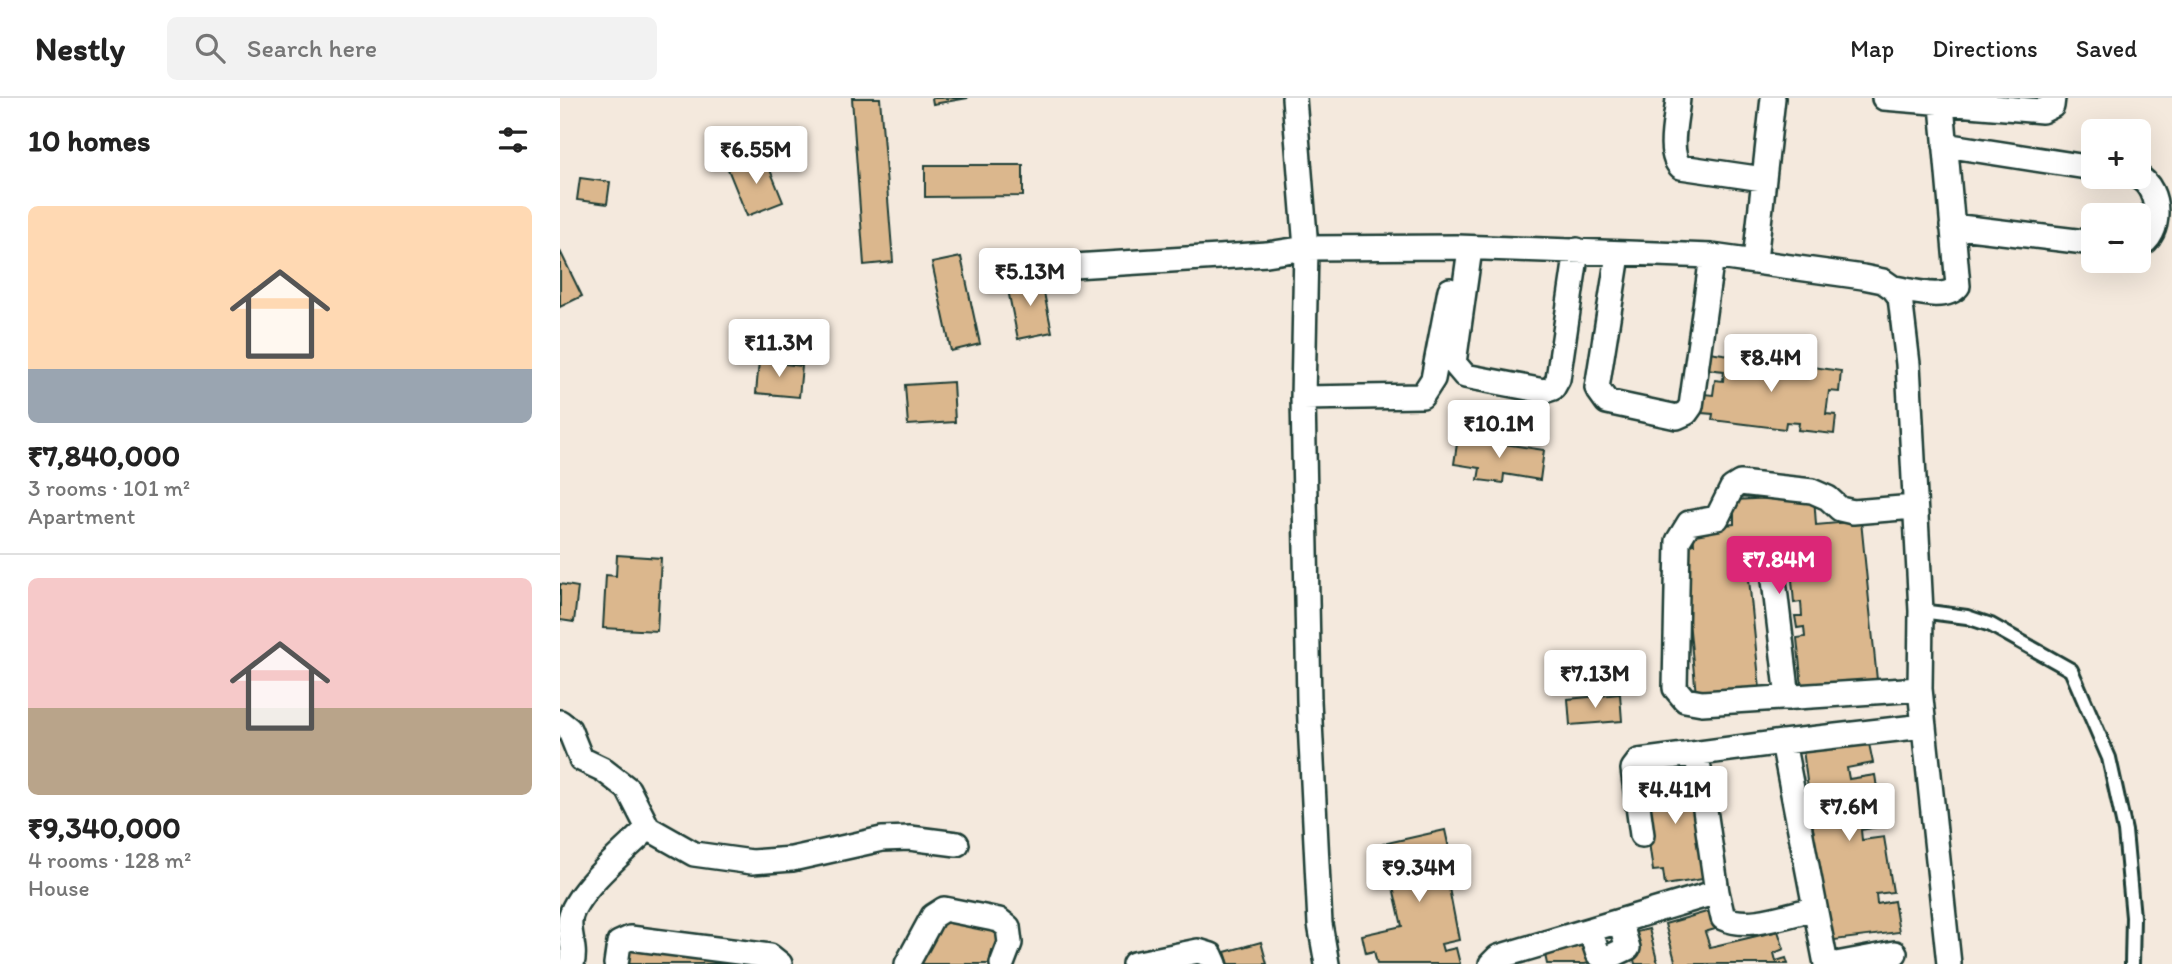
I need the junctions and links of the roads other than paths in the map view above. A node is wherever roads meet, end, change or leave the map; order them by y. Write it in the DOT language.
graph roads {
  1 [pos="1294,98"];
  2 [pos="1678,98"];
  3 [pos="1773,98"];
  4 [pos="1884,98"];
  5 [pos="2053,98"];
  6 [pos="1941,105"];
  7 [pos="1945,145"];
  8 [pos="2081,167"];
  9 [pos="1763,179"];
  10 [pos="2151,187"];
  11 [pos="1952,226"];
  12 [pos="2151,238"];
  13 [pos="2081,242"];
  14 [pos="1306,247"];
  15 [pos="1463,248"];
  16 [pos="1577,250"];
  17 [pos="1618,254"];
  18 [pos="1712,256"];
  19 [pos="1755,260"];
  20 [pos="1026,269"];
  21 [pos="1893,288"];
  22 [pos="1303,398"];
  23 [pos="1914,507"];
  24 [pos="1771,555"];
  25 [pos="1921,611"];
  26 [pos="1920,690"];
  27 [pos="1788,698"];
  28 [pos="560,722"];
  29 [pos="1924,726"];
  30 [pos="1783,742"];
  31 [pos="1697,755"];
  32 [pos="648,828"];
  33 [pos="1642,835"];
  34 [pos="957,844"];
  35 [pos="1717,892"];
  36 [pos="1813,909"];
  37 [pos="1620,921"];
  38 [pos="1590,930"];
  39 [pos="1895,953"];
  40 [pos="572,964"];
  41 [pos="616,964"];
  42 [pos="780,964"];
  43 [pos="907,964"];
  44 [pos="1002,964"];
  45 [pos="1134,964"];
  46 [pos="1215,964"];
  47 [pos="1327,964"];
  48 [pos="1490,964"];
  49 [pos="1826,964"];
  50 [pos="1836,964"];
  51 [pos="1949,964"];
  52 [pos="2132,964"];
  1 -- 14 [label="street"];
  2 -- 9 [label="street"];
  3 -- 9 [label="street"];
  4 -- 6 [label="street"];
  5 -- 6 [label="street"];
  6 -- 7 [label="street"];
  7 -- 8 [label="street"];
  7 -- 11 [label="street"];
  9 -- 19 [label="street"];
  10 -- 12 [label="street"];
  11 -- 13 [label="street"];
  11 -- 21 [label="street"];
  14 -- 15 [label="street"];
  14 -- 20 [label="street"];
  14 -- 22 [label="street"];
  15 -- 16 [label="street"];
  15 -- 16 [label="street"];
  15 -- 22 [label="street"];
  16 -- 17 [label="street"];
  17 -- 18 [label="street"];
  17 -- 18 [label="street"];
  18 -- 19 [label="street"];
  19 -- 21 [label="street"];
  21 -- 23 [label="street"];
  22 -- 47 [label="street"];
  23 -- 25 [label="street"];
  23 -- 27 [label="street"];
  24 -- 27 [label="street"];
  25 -- 26 [label="street"];
  25 -- 52 [label="lane"];
  26 -- 27 [label="street"];
  26 -- 29 [label="street"];
  28 -- 32 [label="street"];
  29 -- 30 [label="street"];
  29 -- 51 [label="street"];
  30 -- 31 [label="street"];
  30 -- 36 [label="street"];
  31 -- 33 [label="street"];
  31 -- 35 [label="street"];
  32 -- 34 [label="street"];
  32 -- 40 [label="street"];
  35 -- 36 [label="street"];
  35 -- 37 [label="street"];
  36 -- 49 [label="street"];
  37 -- 38 [label="street"];
  37 -- 38 [label="street"];
  38 -- 48 [label="street"];
  39 -- 50 [label="street"];
  41 -- 42 [label="street"];
  43 -- 44 [label="street"];
  45 -- 46 [label="street"];
}
